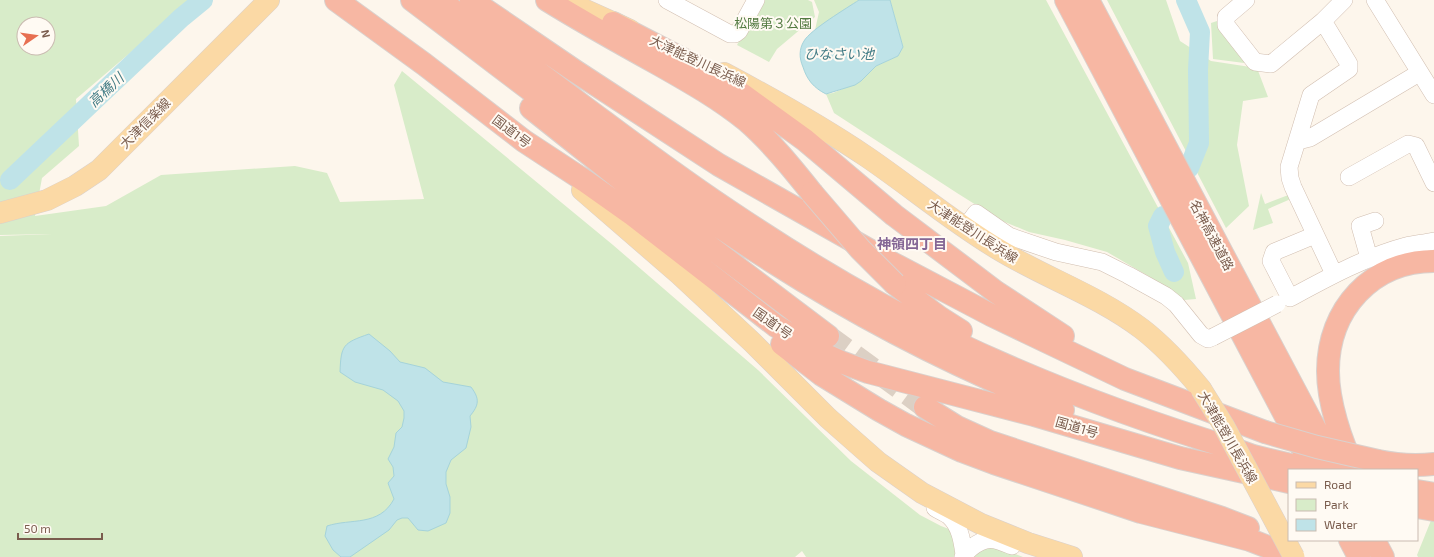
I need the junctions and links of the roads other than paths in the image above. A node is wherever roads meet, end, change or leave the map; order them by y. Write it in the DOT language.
graph roads {
  1 [pos="269,0"];
  2 [pos="336,0"];
  3 [pos="395,0"];
  4 [pos="412,0"];
  5 [pos="439,0"];
  6 [pos="471,0"];
  7 [pos="547,0"];
  8 [pos="563,0"];
  9 [pos="667,0"];
  10 [pos="756,0"];
  11 [pos="1066,0"];
  12 [pos="1088,0"];
  13 [pos="1246,0"];
  14 [pos="1375,0"];
  15 [pos="1334,3"];
  16 [pos="687,5"];
  17 [pos="1323,22"];
  18 [pos="613,23"];
  19 [pos="1419,73"];
  20 [pos="1434,95"];
  21 [pos="524,141"];
  22 [pos="1298,141"];
  23 [pos="1349,177"];
  24 [pos="1434,183"];
  25 [pos="0,213"];
  26 [pos="1375,221"];
  27 [pos="964,228"];
  28 [pos="1315,235"];
  29 [pos="667,240"];
  30 [pos="1434,242"];
  31 [pos="1369,258"];
  32 [pos="1434,261"];
  33 [pos="1334,274"];
  34 [pos="1283,301"];
  35 [pos="828,336"];
  36 [pos="1197,397"];
  37 [pos="925,407"];
  38 [pos="1231,448"];
  39 [pos="1434,464"];
  40 [pos="1312,469"];
  41 [pos="1336,469"];
  42 [pos="1355,469"];
  43 [pos="1285,473"];
  44 [pos="1263,476"];
  45 [pos="905,481"];
  46 [pos="1418,491"];
  47 [pos="1434,494"];
  48 [pos="1418,507"];
  49 [pos="1434,510"];
  50 [pos="1351,541"];
  51 [pos="1375,541"];
  52 [pos="1390,541"];
  53 [pos="1066,555"];
  54 [pos="963,556"];
  55 [pos="1289,557"];
  56 [pos="1294,557"];
  57 [pos="1297,557"];
  58 [pos="1359,557"];
  59 [pos="1383,557"];
  60 [pos="1398,557"];
  1 -- 25 [label="main road, 大津信楽線"];
  2 -- 21 [label="highway, 国道1号"];
  3 -- 35 [label="highway"];
  4 -- 44 [label="highway"];
  5 -- 38 [label="highway"];
  6 -- 36 [label="highway"];
  7 -- 38 [label="highway, 国道1号, bridge"];
  8 -- 18 [label="main road, 大津能登川長浜線"];
  9 -- 16 [label="street"];
  10 -- 16 [label="street"];
  11 -- 40 [label="highway, 名神高速道路"];
  12 -- 41 [label="highway, 名神高速道路"];
  13 -- 17 [label="street"];
  14 -- 19 [label="street"];
  15 -- 17 [label="street"];
  17 -- 22 [label="street"];
  18 -- 27 [label="main road, 大津能登川長浜線"];
  18 -- 36 [label="highway"];
  19 -- 20 [label="street"];
  19 -- 22 [label="street"];
  21 -- 29 [label="highway, 国道1号"];
  21 -- 45 [label="main road"];
  22 -- 28 [label="street"];
  23 -- 24 [label="street"];
  26 -- 31 [label="street"];
  27 -- 34 [label="street, bridge"];
  27 -- 36 [label="main road, 大津能登川長浜線"];
  28 -- 33 [label="street"];
  28 -- 34 [label="street"];
  29 -- 44 [label="highway, 国道1号"];
  29 -- 55 [label="highway"];
  30 -- 31 [label="street"];
  31 -- 33 [label="street"];
  32 -- 42 [label="highway"];
  33 -- 34 [label="street"];
  36 -- 39 [label="highway, bridge"];
  36 -- 56 [label="main road, 大津能登川長浜線, bridge"];
  37 -- 57 [label="highway"];
  38 -- 43 [label="highway, 国道1号"];
  43 -- 44 [label="highway, 国道1号"];
  45 -- 53 [label="main road"];
  45 -- 54 [label="street"];
  46 -- 47 [label="highway"];
  48 -- 49 [label="highway"];
  50 -- 58 [label="highway"];
  51 -- 59 [label="highway"];
  52 -- 60 [label="highway"];
  53 -- 54 [label="street"];
}
